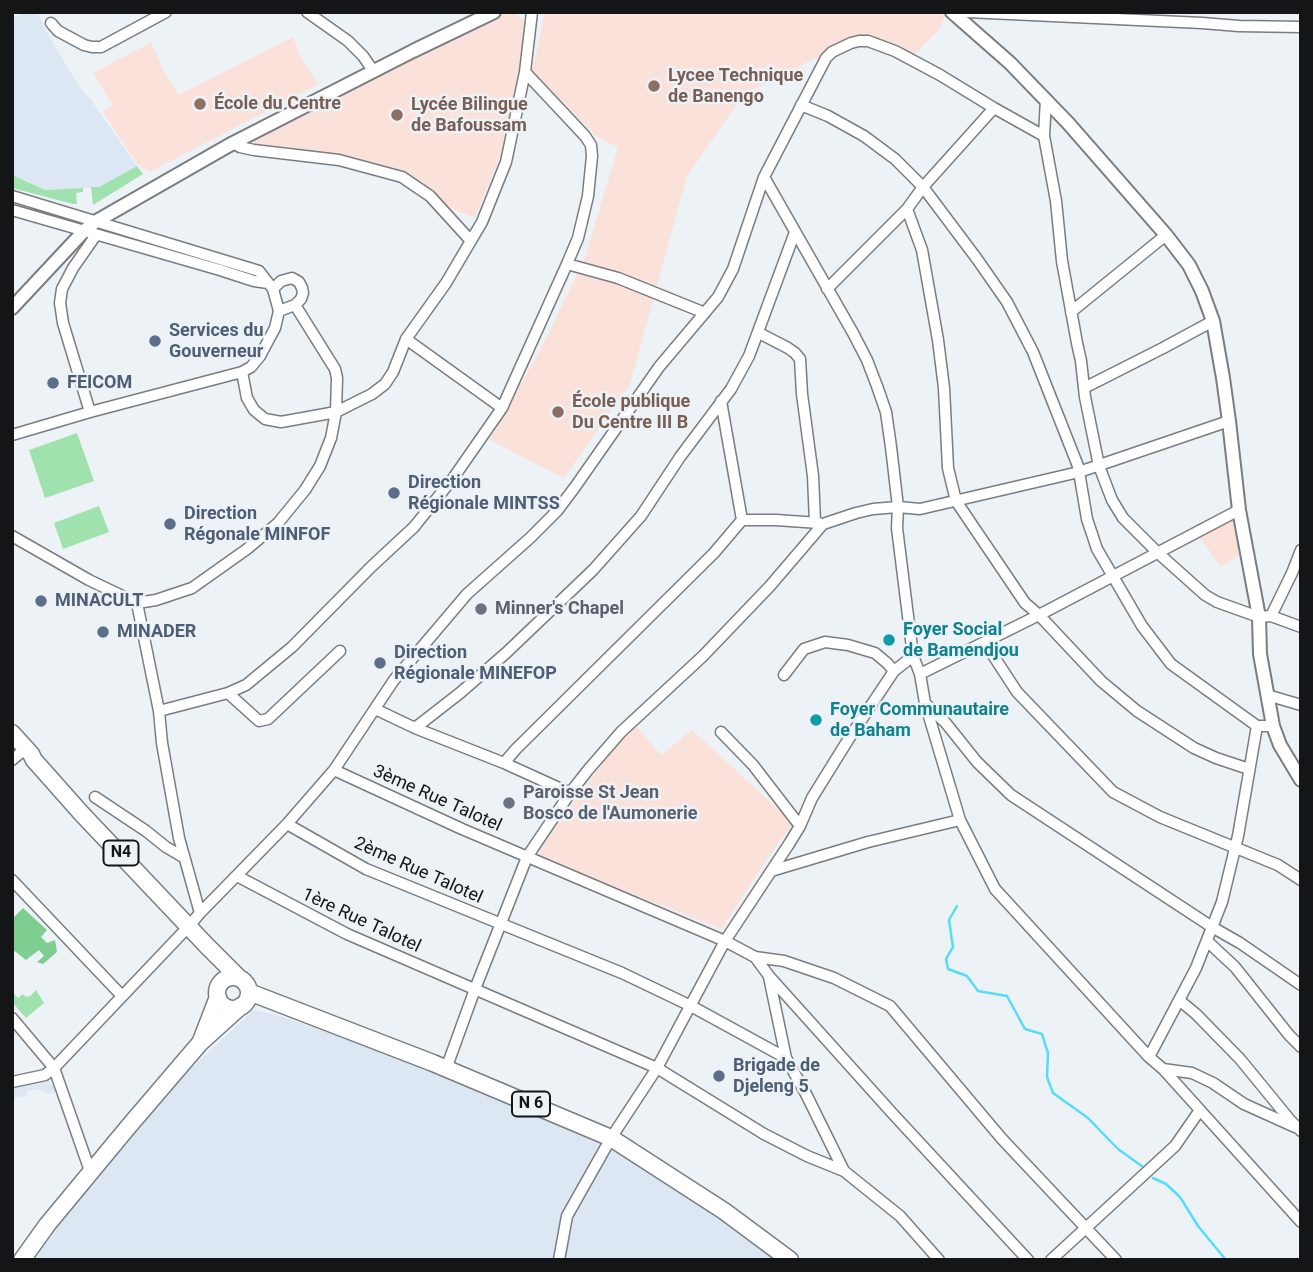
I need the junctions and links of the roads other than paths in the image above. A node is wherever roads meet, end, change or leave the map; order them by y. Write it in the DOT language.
graph roads {
  1 [pos="166,12"];
  2 [pos="307,12"];
  3 [pos="494,12"];
  4 [pos="532,12"];
  5 [pos="952,12"];
  6 [pos="967,12"];
  7 [pos="1207,12"];
  8 [pos="51,23"];
  9 [pos="1202,23"];
  10 [pos="1301,27"];
  11 [pos="374,72"];
  12 [pos="524,72"];
  13 [pos="1046,99"];
  14 [pos="801,105"];
  15 [pos="994,108"];
  16 [pos="1044,136"];
  17 [pos="233,143"];
  18 [pos="764,177"];
  19 [pos="923,187"];
  20 [pos="12,196"];
  21 [pos="906,209"];
  22 [pos="12,210"];
  23 [pos="92,229"];
  24 [pos="795,232"];
  25 [pos="1166,235"];
  26 [pos="471,241"];
  27 [pos="568,264"];
  28 [pos="270,286"];
  29 [pos="827,289"];
  30 [pos="295,305"];
  31 [pos="12,308"];
  32 [pos="279,311"];
  33 [pos="1071,312"];
  34 [pos="705,313"];
  35 [pos="1213,321"];
  36 [pos="759,333"];
  37 [pos="406,339"];
  38 [pos="242,372"];
  39 [pos="1084,388"];
  40 [pos="721,401"];
  41 [pos="502,408"];
  42 [pos="89,412"];
  43 [pos="336,412"];
  44 [pos="1230,421"];
  45 [pos="12,435"];
  46 [pos="1099,466"];
  47 [pos="1079,472"];
  48 [pos="956,501"];
  49 [pos="898,508"];
  50 [pos="1239,510"];
  51 [pos="742,520"];
  52 [pos="819,523"];
  53 [pos="12,536"];
  54 [pos="1301,550"];
  55 [pos="1157,552"];
  56 [pos="1113,577"];
  57 [pos="138,603"];
  58 [pos="1039,615"];
  59 [pos="1265,617"];
  60 [pos="1301,627"];
  61 [pos="985,643"];
  62 [pos="340,651"];
  63 [pos="913,656"];
  64 [pos="894,671"];
  65 [pos="920,674"];
  66 [pos="784,675"];
  67 [pos="228,693"];
  68 [pos="1267,695"];
  69 [pos="925,703"];
  70 [pos="1301,705"];
  71 [pos="375,709"];
  72 [pos="159,711"];
  73 [pos="1257,726"];
  74 [pos="1273,726"];
  75 [pos="415,728"];
  76 [pos="721,732"];
  77 [pos="12,733"];
  78 [pos="21,752"];
  79 [pos="504,763"];
  80 [pos="1249,769"];
  81 [pos="334,770"];
  82 [pos="1301,780"];
  83 [pos="570,793"];
  84 [pos="95,797"];
  85 [pos="960,820"];
  86 [pos="287,824"];
  87 [pos="800,825"];
  88 [pos="1235,849"];
  89 [pos="183,857"];
  90 [pos="527,857"];
  91 [pos="771,872"];
  92 [pos="237,876"];
  93 [pos="12,880"];
  94 [pos="1301,880"];
  95 [pos="195,920"];
  96 [pos="501,924"];
  97 [pos="1212,927"];
  98 [pos="725,941"];
  99 [pos="1207,941"];
  100 [pos="207,946"];
  101 [pos="755,957"];
  102 [pos="769,976"];
  103 [pos="239,978"];
  104 [pos="1301,985"];
  105 [pos="220,989"];
  106 [pos="475,989"];
  107 [pos="122,996"];
  108 [pos="245,999"];
  109 [pos="1179,1000"];
  110 [pos="691,1006"];
  111 [pos="12,1018"];
  112 [pos="200,1043"];
  113 [pos="1301,1047"];
  114 [pos="1149,1056"];
  115 [pos="786,1058"];
  116 [pos="54,1068"];
  117 [pos="657,1068"];
  118 [pos="446,1069"];
  119 [pos="1163,1069"];
  120 [pos="12,1082"];
  121 [pos="1200,1110"];
  122 [pos="1300,1130"];
  123 [pos="611,1138"];
  124 [pos="90,1171"];
  125 [pos="844,1171"];
  126 [pos="1301,1222"];
  127 [pos="1086,1228"];
  128 [pos="22,1260"];
  129 [pos="559,1260"];
  130 [pos="790,1260"];
  131 [pos="939,1260"];
  132 [pos="1028,1260"];
  133 [pos="1051,1260"];
  134 [pos="1116,1260"];
  1 -- 8 [label="street"];
  2 -- 11 [label="street"];
  3 -- 11 [label="street"];
  4 -- 12 [label="street"];
  5 -- 13 [label="street"];
  6 -- 9 [label="street"];
  7 -- 9 [label="street"];
  9 -- 10 [label="street"];
  11 -- 17 [label="street"];
  12 -- 26 [label="street"];
  12 -- 27 [label="street"];
  13 -- 16 [label="street"];
  13 -- 25 [label="street"];
  14 -- 15 [label="street"];
  14 -- 18 [label="street"];
  14 -- 19 [label="street"];
  15 -- 16 [label="street"];
  15 -- 19 [label="street"];
  16 -- 33 [label="street"];
  17 -- 23 [label="street"];
  17 -- 26 [label="street"];
  18 -- 24 [label="street"];
  18 -- 34 [label="street"];
  19 -- 21 [label="street"];
  19 -- 47 [label="street"];
  20 -- 23 [label="street"];
  21 -- 29 [label="street"];
  21 -- 48 [label="street"];
  22 -- 23 [label="street"];
  23 -- 28 [label="street"];
  23 -- 31 [label="street"];
  23 -- 42 [label="street"];
  24 -- 29 [label="street"];
  24 -- 36 [label="street"];
  25 -- 33 [label="street"];
  25 -- 35 [label="street"];
  26 -- 37 [label="street"];
  27 -- 34 [label="street"];
  27 -- 41 [label="street"];
  28 -- 30 [label="street"];
  28 -- 32 [label="street"];
  29 -- 49 [label="street"];
  30 -- 32 [label="street"];
  30 -- 43 [label="street"];
  32 -- 38 [label="street"];
  33 -- 39 [label="street"];
  34 -- 71 [label="street"];
  35 -- 39 [label="street"];
  35 -- 44 [label="street"];
  36 -- 40 [label="street"];
  36 -- 52 [label="street"];
  37 -- 41 [label="street"];
  37 -- 43 [label="street"];
  38 -- 42 [label="street"];
  38 -- 43 [label="street"];
  39 -- 46 [label="street"];
  40 -- 51 [label="street"];
  40 -- 75 [label="street"];
  41 -- 67 [label="street"];
  42 -- 45 [label="street"];
  43 -- 57 [label="street"];
  44 -- 46 [label="street"];
  44 -- 50 [label="street"];
  46 -- 47 [label="street"];
  46 -- 55 [label="street"];
  47 -- 48 [label="street"];
  47 -- 56 [label="street"];
  48 -- 49 [label="street"];
  48 -- 58 [label="street"];
  49 -- 52 [label="street"];
  49 -- 63 [label="street"];
  50 -- 55 [label="street"];
  50 -- 59 [label="street"];
  51 -- 52 [label="street"];
  51 -- 79 [label="street"];
  52 -- 83 [label="street"];
  53 -- 57 [label="street"];
  54 -- 59 [label="street"];
  55 -- 56 [label="street"];
  55 -- 59 [label="street"];
  56 -- 58 [label="street"];
  56 -- 73 [label="street"];
  57 -- 72 [label="street"];
  58 -- 61 [label="street"];
  58 -- 80 [label="street"];
  59 -- 60 [label="street"];
  59 -- 68 [label="street"];
  61 -- 65 [label="street"];
  61 -- 88 [label="street"];
  62 -- 67 [label="street"];
  63 -- 64 [label="street"];
  63 -- 65 [label="street"];
  64 -- 66 [label="street"];
  64 -- 87 [label="street"];
  65 -- 69 [label="street"];
  67 -- 72 [label="street"];
  68 -- 70 [label="street"];
  68 -- 74 [label="street"];
  69 -- 85 [label="street"];
  69 -- 97 [label="street"];
  71 -- 75 [label="street"];
  71 -- 81 [label="street"];
  72 -- 89 [label="street"];
  73 -- 74 [label="street"];
  73 -- 80 [label="street"];
  74 -- 82 [label="street"];
  75 -- 79 [label="street"];
  76 -- 87 [label="street"];
  77 -- 78 [label="highway, N4"];
  78 -- 95 [label="highway, N4"];
  79 -- 83 [label="street"];
  80 -- 88 [label="street"];
  81 -- 86 [label="street"];
  81 -- 90 [label="street, 3ème Rue Talotel"];
  83 -- 90 [label="street"];
  84 -- 89 [label="street"];
  85 -- 91 [label="street"];
  85 -- 114 [label="street"];
  86 -- 92 [label="street"];
  86 -- 96 [label="street, 2ème Rue Talotel"];
  87 -- 91 [label="street"];
  88 -- 94 [label="street"];
  88 -- 97 [label="street"];
  89 -- 95 [label="street"];
  90 -- 96 [label="street"];
  90 -- 98 [label="street, 3ème Rue Talotel"];
  91 -- 98 [label="street"];
  92 -- 95 [label="street"];
  92 -- 106 [label="street, 1ère Rue Talotel"];
  93 -- 107 [label="street"];
  95 -- 100 [label="highway, N4"];
  95 -- 107 [label="street"];
  96 -- 106 [label="street"];
  96 -- 110 [label="street, 2ème Rue Talotel"];
  97 -- 99 [label="street"];
  97 -- 104 [label="street"];
  98 -- 101 [label="street, 3ème Rue Talotel"];
  98 -- 110 [label="street"];
  99 -- 109 [label="street"];
  99 -- 113 [label="street"];
  100 -- 103 [label="highway, N4"];
  100 -- 105 [label="highway, N4"];
  101 -- 102 [label="street"];
  101 -- 127 [label="street"];
  102 -- 115 [label="street"];
  102 -- 132 [label="street"];
  103 -- 105 [label="highway"];
  103 -- 108 [label="highway"];
  105 -- 108 [label="highway"];
  105 -- 112 [label="highway"];
  106 -- 117 [label="street, 1ère Rue Talotel"];
  106 -- 118 [label="street"];
  107 -- 116 [label="street"];
  108 -- 112 [label="highway"];
  108 -- 118 [label="highway, N 6"];
  109 -- 114 [label="street"];
  109 -- 122 [label="street"];
  110 -- 115 [label="street, 2ème Rue Talotel"];
  110 -- 117 [label="street"];
  111 -- 116 [label="street"];
  112 -- 124 [label="highway"];
  114 -- 119 [label="street"];
  115 -- 125 [label="street"];
  116 -- 120 [label="street"];
  116 -- 124 [label="street"];
  117 -- 123 [label="street"];
  117 -- 125 [label="street, 1ère Rue Talotel"];
  118 -- 123 [label="highway, N 6"];
  119 -- 121 [label="street"];
  119 -- 122 [label="street"];
  121 -- 126 [label="street"];
  121 -- 127 [label="street"];
  123 -- 129 [label="street"];
  123 -- 130 [label="highway, N 6"];
  124 -- 128 [label="highway"];
  125 -- 131 [label="street"];
  127 -- 133 [label="street"];
  127 -- 134 [label="street"];
}
